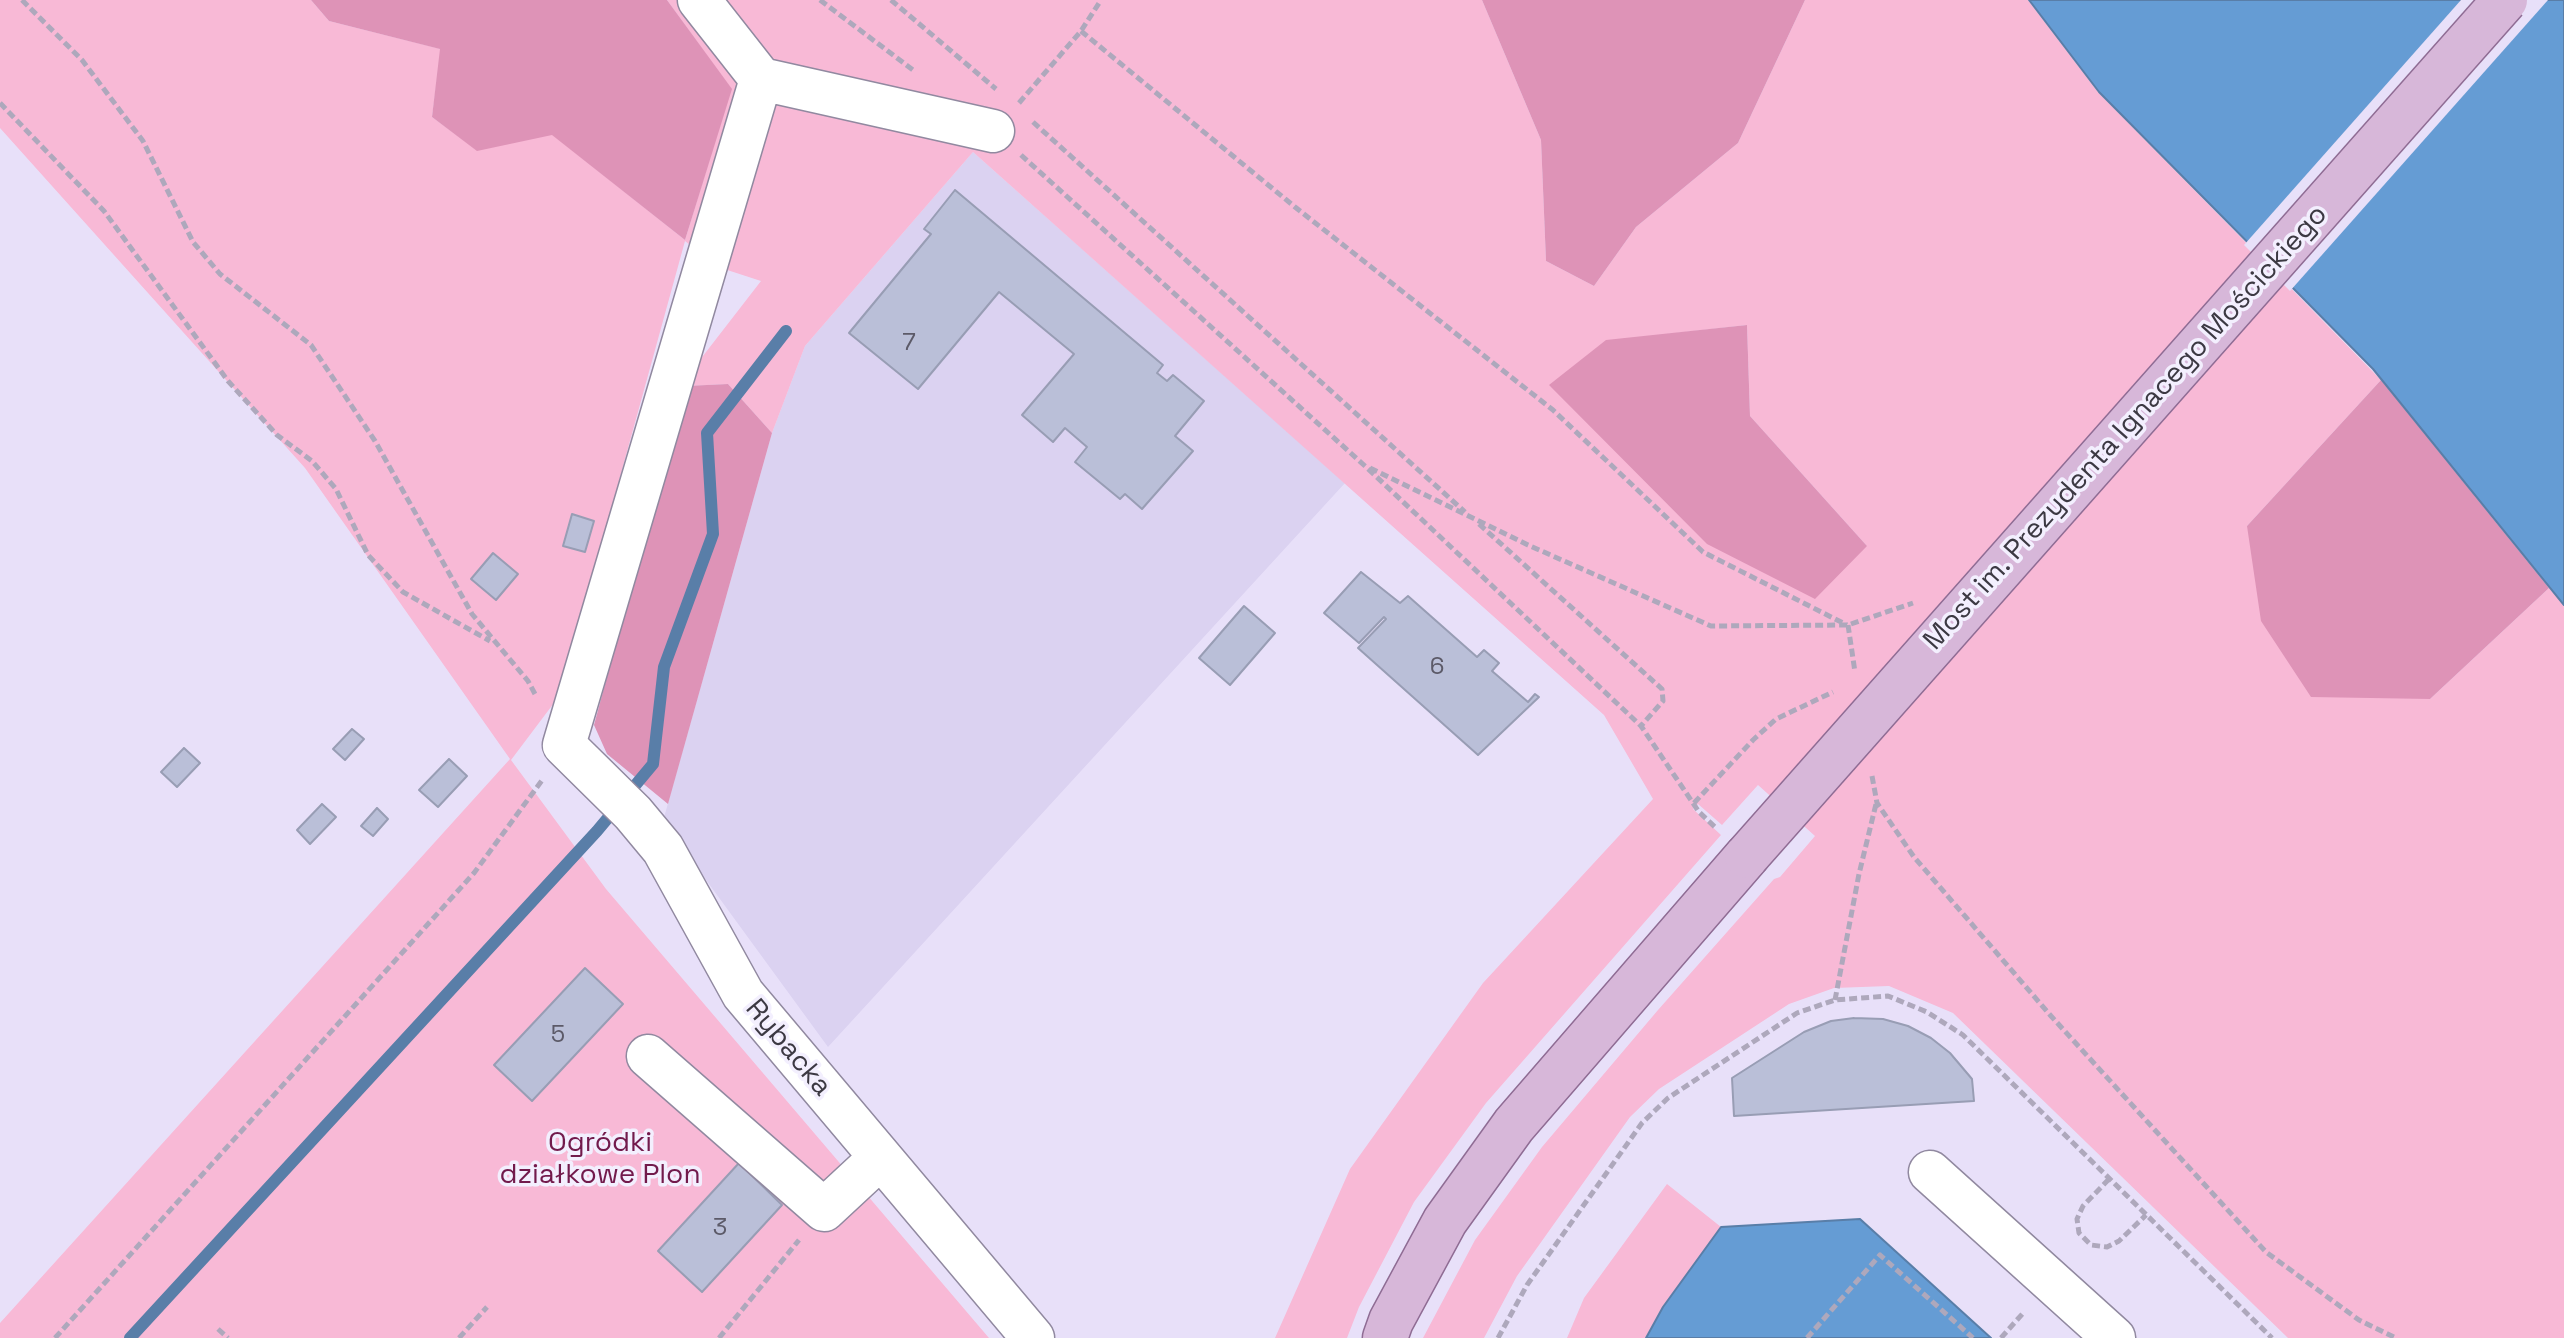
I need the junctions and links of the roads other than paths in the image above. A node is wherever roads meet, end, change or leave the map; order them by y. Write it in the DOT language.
graph roads {
  1 [pos="699,0"];
  2 [pos="2505,0"];
  3 [pos="761,79"];
  4 [pos="1009,115"];
  5 [pos="648,1056"];
  6 [pos="880,1158"];
  7 [pos="1930,1172"];
  8 [pos="1033,1338"];
  9 [pos="1385,1338"];
  10 [pos="2114,1338"];
  1 -- 3 [label="street"];
  2 -- 9 [label="main road, Most im. Prezydenta Ignacego Mościckiego, bridge"];
  3 -- 4 [label="street"];
  3 -- 6 [label="street, Rybacka"];
  5 -- 6 [label="street"];
  6 -- 8 [label="street, Rybacka"];
  7 -- 10 [label="street"];
}
